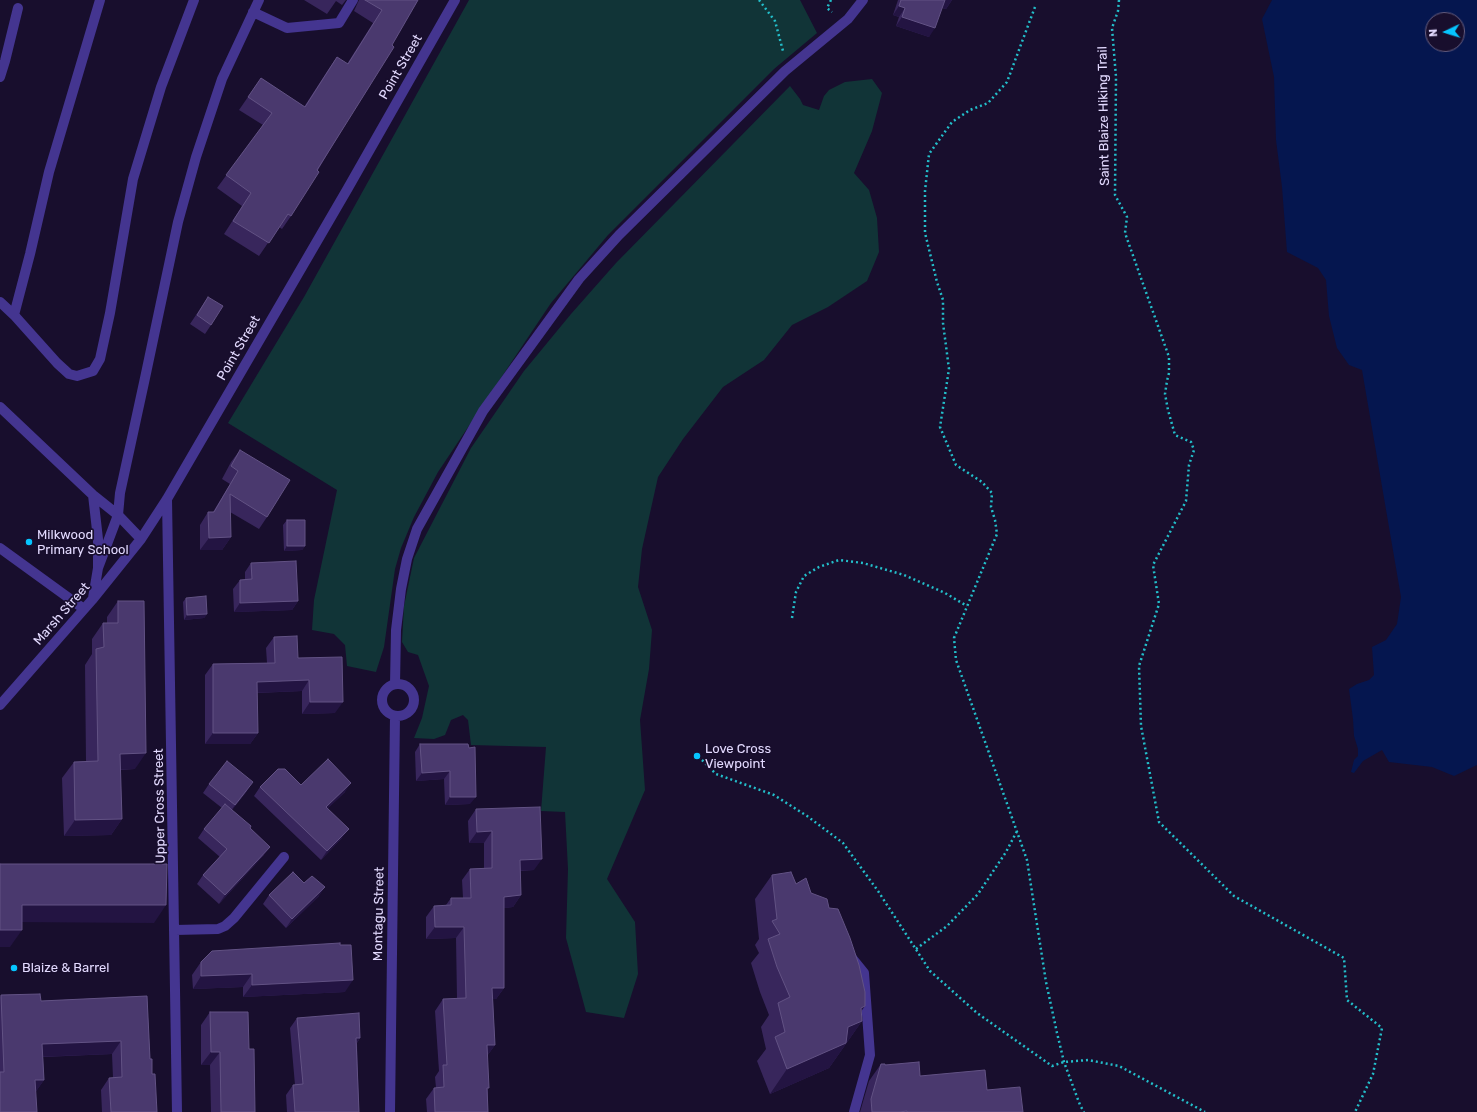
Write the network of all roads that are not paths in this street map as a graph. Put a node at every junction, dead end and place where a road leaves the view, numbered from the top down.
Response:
1 (100, 0) edge
2 (194, 0) edge
3 (259, 0) edge
4 (353, 0) edge
5 (455, 0) edge
6 (863, 0) edge
7 (18, 8) dead end
8 (254, 12) junction
9 (0, 77) edge
10 (0, 302) edge
11 (14, 315) junction
12 (0, 407) edge
13 (93, 495) junction
14 (167, 499) junction
15 (118, 515) junction
16 (141, 539) junction
17 (0, 548) edge
18 (98, 568) junction
19 (92, 600) junction
20 (84, 609) junction
21 (395, 684) junction
22 (0, 705) edge
23 (395, 716) junction
24 (284, 857) dead end
25 (175, 930) junction
26 (844, 949) edge
27 (177, 1112) edge
28 (390, 1112) edge
29 (854, 1112) edge

1 - 11 street
2 - 11 street
3 - 8 street
4 - 8 street
5 - 14 street, Point Street
6 - 21 street
7 - 9 street
8 - 15 street
10 - 11 street
12 - 13 street
13 - 15 street
13 - 18 street
14 - 16 street, Point Street
14 - 25 street, Upper Cross Street
15 - 16 street
15 - 18 street
16 - 19 street, Marsh Street
17 - 20 street
18 - 19 street
19 - 20 street, Marsh Street
20 - 22 street, Marsh Street
21 - 23 street
21 - 23 street
23 - 28 street, Montagu Street
24 - 25 street
25 - 27 street, Upper Cross Street
26 - 29 street

